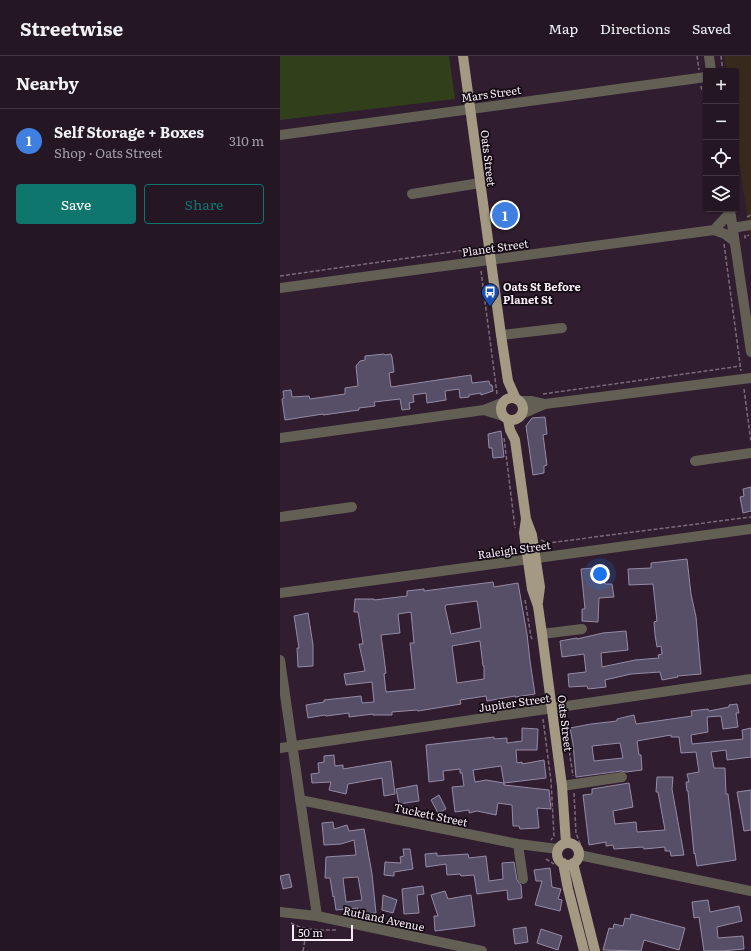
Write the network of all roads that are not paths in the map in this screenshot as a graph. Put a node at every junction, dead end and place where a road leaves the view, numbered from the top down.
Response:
1 (463, 56) edge
2 (709, 56) edge
3 (711, 68) edge
4 (703, 77) edge
5 (470, 108) junction
6 (280, 135) edge
7 (480, 183) junction
8 (412, 194) dead end
9 (730, 212) edge
10 (732, 212) edge
11 (733, 212) edge
12 (751, 225) edge
13 (738, 227) junction
14 (715, 230) junction
15 (734, 241) junction
16 (490, 260) junction
17 (740, 270) junction
18 (280, 288) edge
19 (562, 328) dead end
20 (501, 335) junction
21 (751, 352) edge
22 (747, 378) edge
23 (508, 381) junction
24 (500, 400) junction
25 (518, 400) junction
26 (545, 404) junction
27 (484, 410) junction
28 (513, 417) junction
29 (280, 438) edge
30 (751, 453) edge
31 (695, 461) dead end
32 (352, 507) dead end
33 (280, 516) edge
34 (751, 529) edge
35 (532, 559) junction
36 (280, 593) edge
37 (582, 628) dead end
38 (542, 634) junction
39 (280, 660) edge
40 (751, 679) edge
41 (552, 708) junction
42 (292, 746) junction
43 (280, 748) edge
44 (622, 777) dead end
45 (562, 786) junction
46 (300, 800) junction
47 (518, 844) junction
48 (562, 846) junction
49 (572, 860) junction
50 (523, 880) dead end
51 (751, 891) edge
52 (280, 912) edge
53 (317, 916) junction
54 (482, 951) edge
55 (584, 951) edge
56 (595, 951) edge

1 - 5 main road, Oats Street
2 - 3 street
4 - 5 street, Mars Street
5 - 6 street, Mars Street
5 - 7 main road, Oats Street
7 - 8 street
7 - 16 main road, Oats Street
9 - 14 street
10 - 15 street
11 - 13 street
12 - 13 street
13 - 17 street
14 - 15 street
14 - 16 street, Planet Street
15 - 17 street
16 - 18 street, Planet Street
16 - 20 main road, Oats Street
17 - 21 street
19 - 20 street
20 - 23 main road, Oats Street
22 - 26 street
23 - 24 main road, Oats Street
23 - 25 main road, Oats Street
24 - 25 main road
24 - 27 street
24 - 28 main road, Oats Street
25 - 26 street
25 - 28 main road, Oats Street
26 - 28 street
27 - 28 street
27 - 29 street
28 - 35 main road, Oats Street
30 - 31 street
32 - 33 street
34 - 35 street, Raleigh Street
35 - 36 street, Raleigh Street
35 - 38 main road, Oats Street
37 - 38 street
38 - 41 main road, Oats Street
39 - 42 street
40 - 41 street, Jupiter Street
41 - 42 street, Jupiter Street
41 - 45 main road, Oats Street
42 - 43 street, Jupiter Street
42 - 46 street
44 - 45 street
45 - 48 main road, Oats Street
46 - 47 street, Tuckett Street
46 - 53 street
47 - 48 street, Tuckett Street
47 - 50 street
48 - 49 main road
48 - 49 main road
49 - 51 street
49 - 55 main road
49 - 56 main road
52 - 53 street, Rutland Avenue
53 - 54 street, Rutland Avenue

